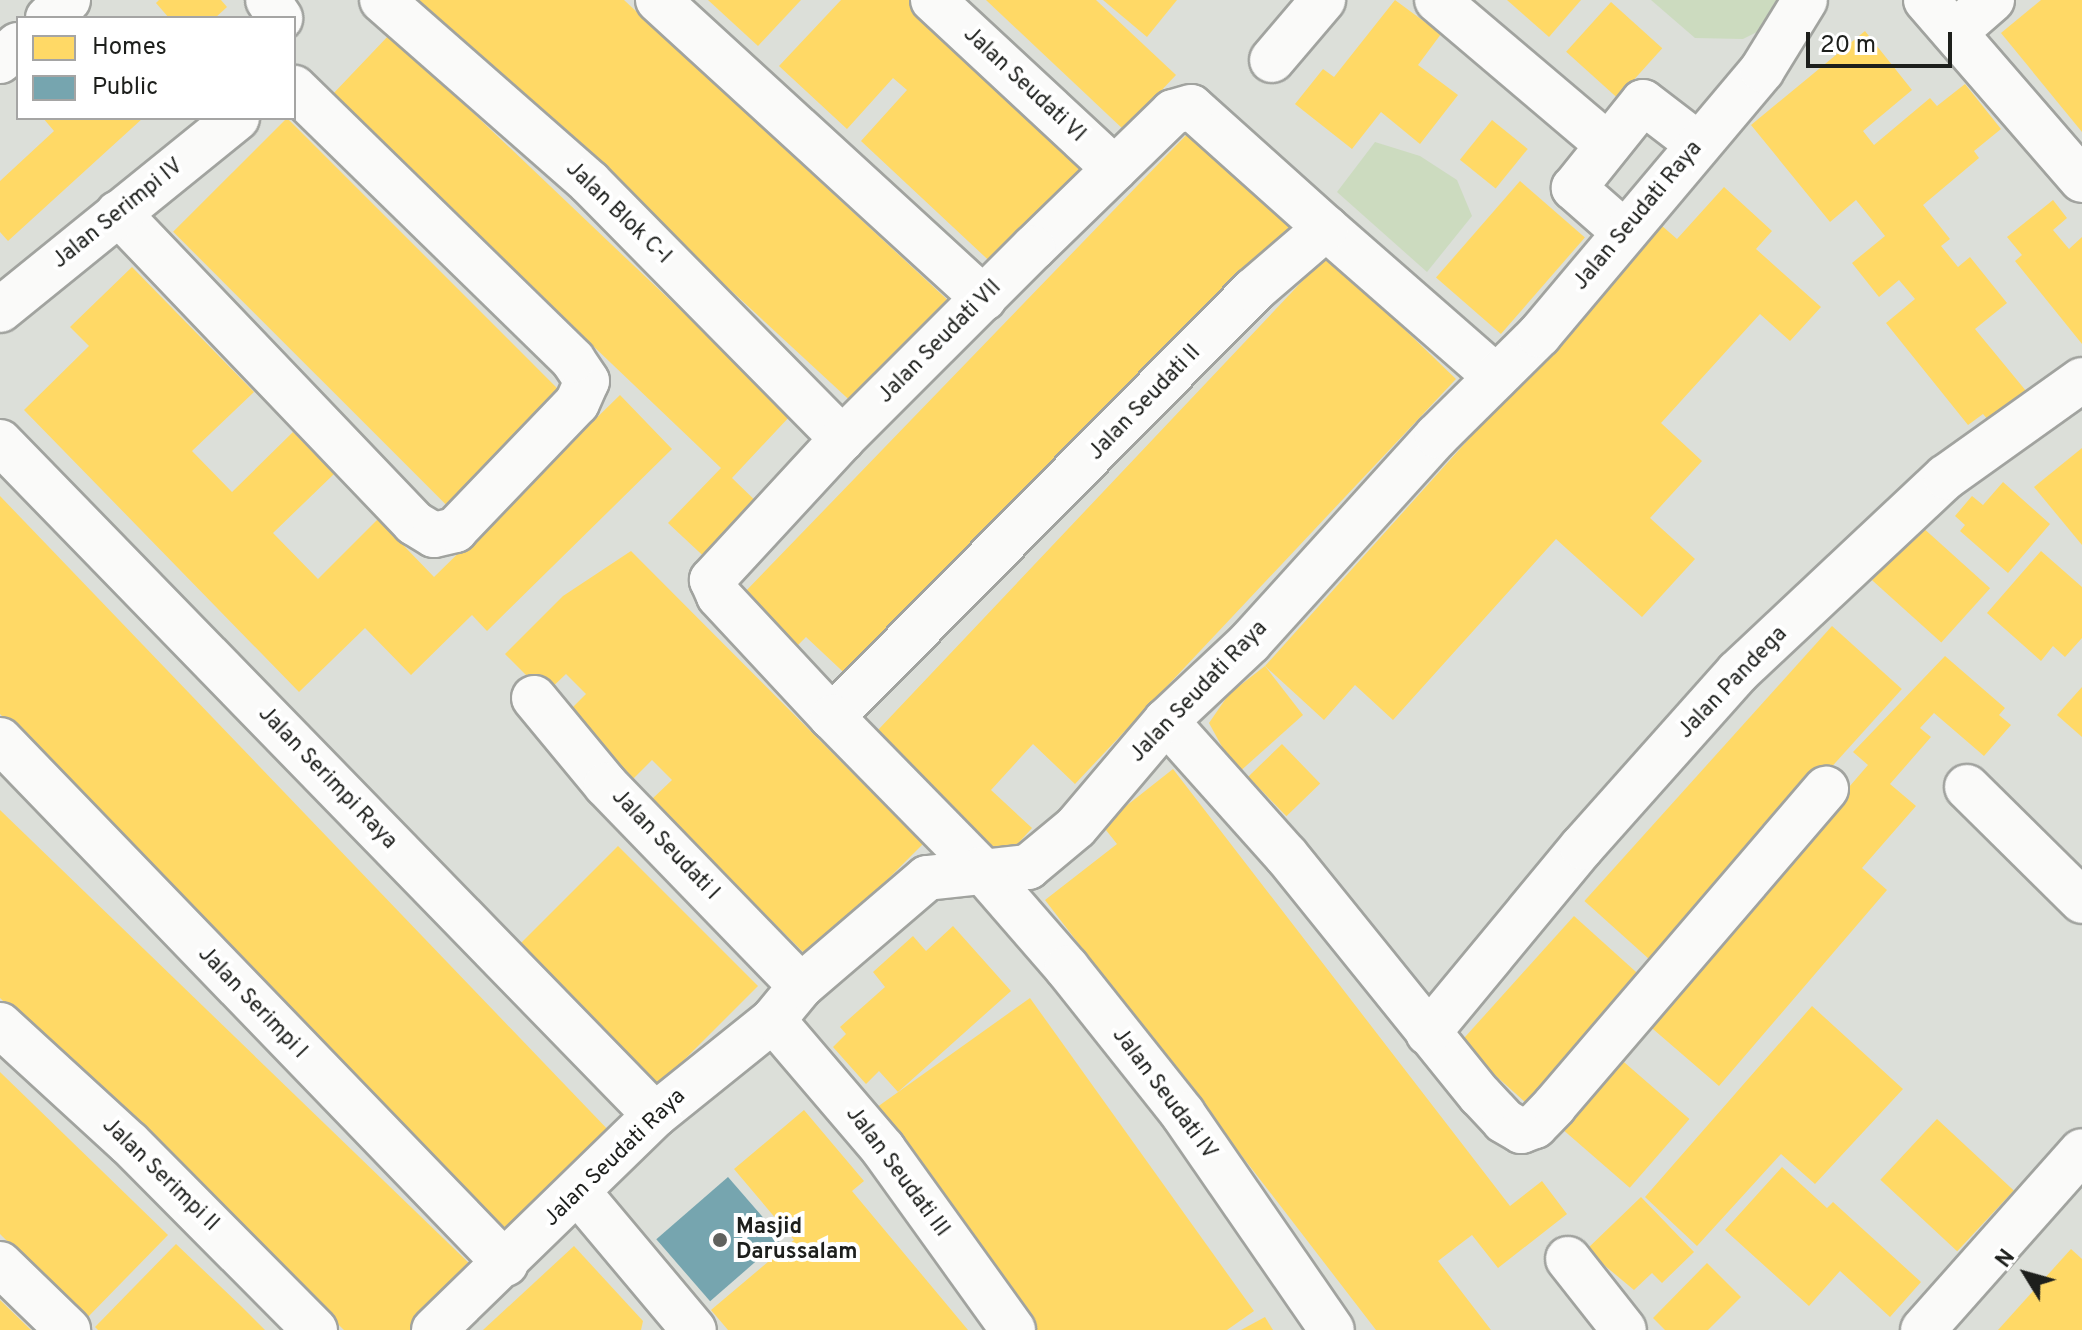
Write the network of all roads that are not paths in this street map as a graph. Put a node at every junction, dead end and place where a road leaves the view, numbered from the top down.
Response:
1 (68, 0) edge
2 (382, 0) edge
3 (658, 0) edge
4 (933, 0) edge
5 (1323, 0) edge
6 (1437, 0) edge
7 (1805, 0) edge
8 (1926, 0) edge
9 (1992, 0) edge
10 (50, 16) edge
11 (1955, 32) junction
12 (16, 47) edge
13 (1272, 60) dead end
14 (0, 61) edge
15 (296, 90) edge
16 (187, 120) edge
17 (234, 120) edge
18 (1698, 144) junction
19 (1608, 145) junction
20 (1115, 169) junction
21 (2082, 180) edge
22 (118, 213) junction
23 (1326, 228) junction
24 (1624, 232) junction
25 (0, 276) edge
26 (984, 299) junction
27 (0, 310) edge
28 (1496, 377) junction
29 (2082, 380) edge
30 (842, 439) junction
31 (0, 442) edge
32 (534, 698) dead end
33 (832, 717) junction
34 (1166, 721) junction
35 (0, 740) edge
36 (1967, 787) dead end
37 (1826, 789) dead end
38 (981, 869) junction
39 (2082, 901) edge
40 (801, 986) junction
41 (773, 1020) junction
42 (0, 1025) edge
43 (1428, 1033) junction
44 (655, 1115) junction
45 (2082, 1151) edge
46 (578, 1192) junction
47 (1568, 1259) dead end
48 (0, 1264) edge
49 (506, 1264) junction
50 (68, 1330) edge
51 (315, 1330) edge
52 (434, 1330) edge
53 (694, 1330) edge
54 (1013, 1330) edge
55 (1332, 1330) edge
56 (1624, 1330) edge
57 (1923, 1330) edge

1 - 10 street
2 - 30 street, Jalan Blok C-I
3 - 26 street
4 - 20 street, Jalan Seudati VI
5 - 13 street
6 - 19 street
7 - 18 street, Jalan Seudati Raya
8 - 11 street
9 - 11 street
11 - 21 street
12 - 14 street
15 - 22 street
16 - 25 street, Jalan Serimpi IV
17 - 22 street, Jalan Serimpi IV
18 - 19 street
18 - 24 street, Jalan Seudati Raya
19 - 24 street
20 - 23 street, Jalan Seudati VII
20 - 26 street, Jalan Seudati VII
22 - 27 street, Jalan Serimpi IV
23 - 28 street
23 - 33 street, Jalan Seudati II
24 - 28 street, Jalan Seudati Raya
26 - 30 street, Jalan Seudati VII
28 - 34 street, Jalan Seudati Raya
29 - 43 street, Jalan Pandega
30 - 33 street, Jalan Seudati VII
31 - 44 street, Jalan Serimpi Raya
32 - 40 street, Jalan Seudati I
33 - 38 street
34 - 38 street, Jalan Seudati Raya
34 - 43 street
35 - 49 street, Jalan Serimpi I
36 - 39 street
37 - 43 street
38 - 40 street, Jalan Seudati Raya
38 - 55 street, Jalan Seudati IV
40 - 41 street, Jalan Seudati Raya
41 - 44 street, Jalan Seudati Raya
41 - 54 street, Jalan Seudati III
42 - 51 street, Jalan Serimpi II
44 - 46 street, Jalan Seudati Raya
45 - 57 street
46 - 49 street, Jalan Seudati Raya
46 - 53 street
47 - 56 street
48 - 50 street
49 - 52 street, Jalan Seudati Raya

